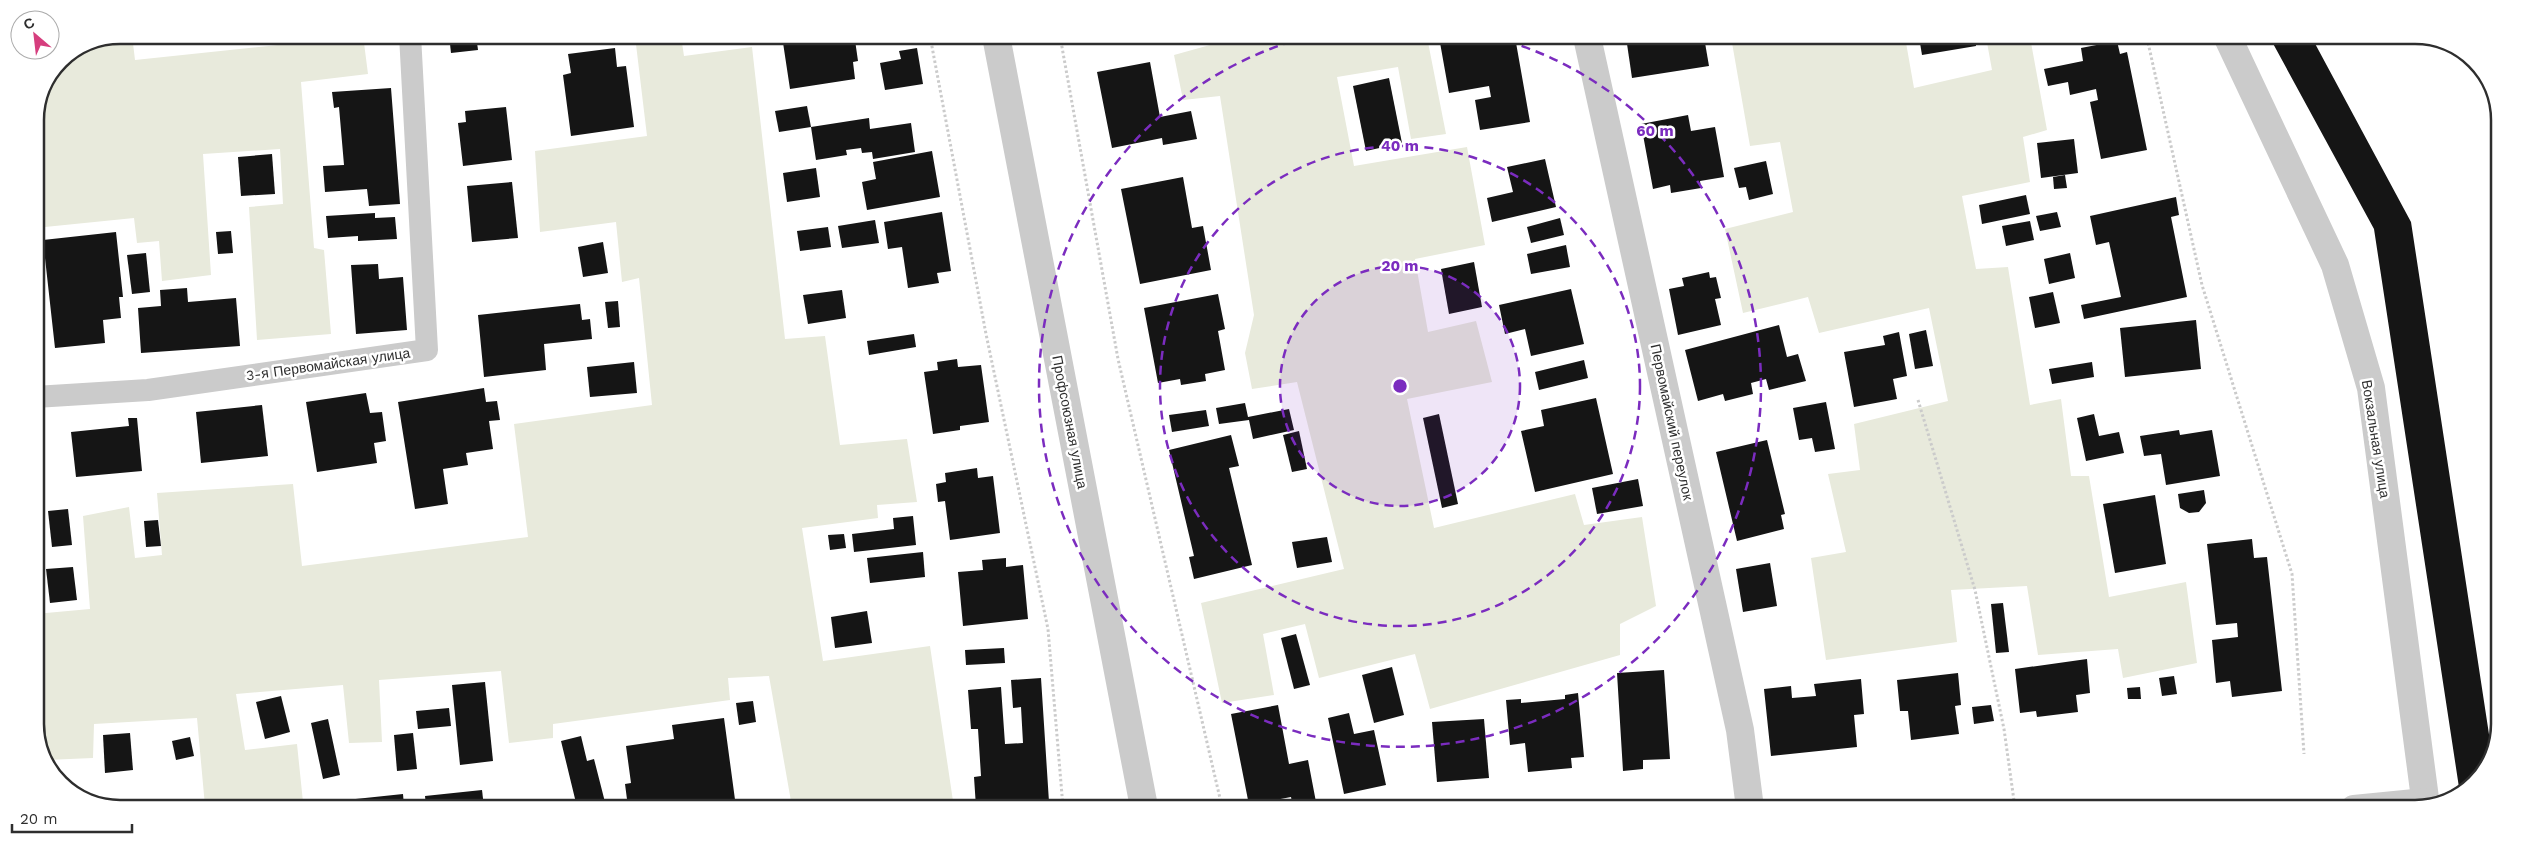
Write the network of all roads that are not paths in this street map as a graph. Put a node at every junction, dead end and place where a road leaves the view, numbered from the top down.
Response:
1 (410, 44) edge
2 (998, 44) edge
3 (1589, 44) edge
4 (2231, 44) edge
5 (44, 396) edge
6 (2425, 799) edge
7 (1143, 800) edge
8 (1749, 800) edge

1 - 5 lane, 3-я Первомайская улица
2 - 7 street, Профсоюзная улица
3 - 8 street, Первомайский переулок
4 - 6 street, Вокзальная улица

